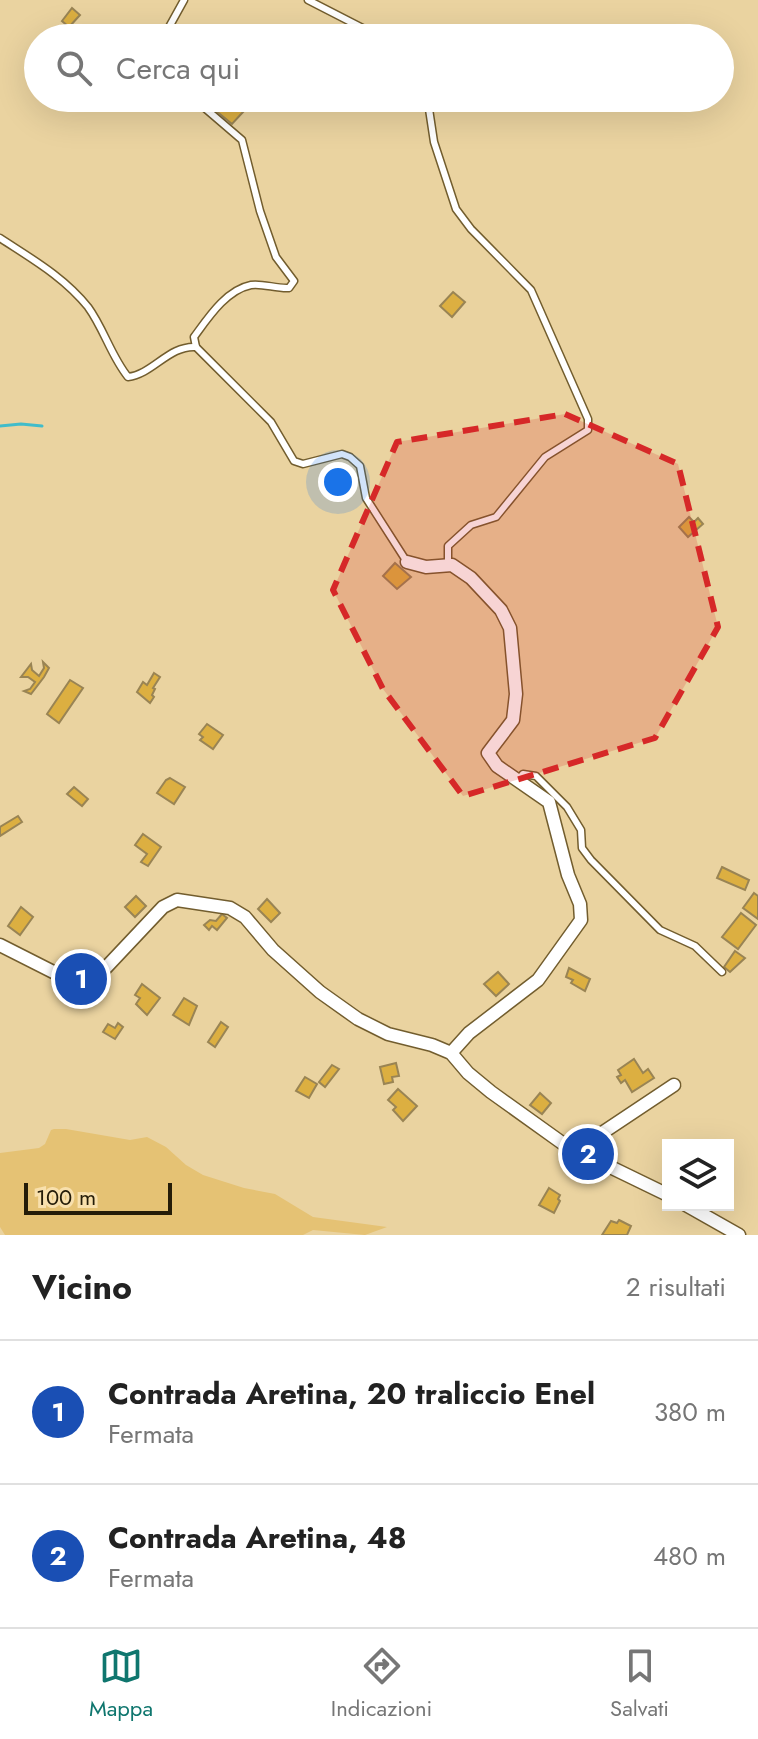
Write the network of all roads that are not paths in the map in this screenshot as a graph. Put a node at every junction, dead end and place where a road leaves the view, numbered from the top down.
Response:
1 (184, 0) edge
2 (308, 0) edge
3 (171, 24) edge
4 (355, 24) edge
5 (209, 112) edge
6 (429, 112) edge
7 (0, 238) edge
8 (196, 347) junction
9 (407, 562) joint
10 (448, 565) junction
11 (518, 780) junction
12 (0, 945) edge
13 (722, 972) dead end
14 (451, 1053) junction
15 (674, 1085) dead end
16 (575, 1151) junction
17 (662, 1192) edge
18 (697, 1211) edge
19 (739, 1235) edge

1 - 3 lane
2 - 4 lane
5 - 8 lane
6 - 10 lane
7 - 8 lane
8 - 9 lane
9 - 10 street
10 - 11 street
11 - 13 lane
11 - 14 street
12 - 14 street
14 - 16 street
15 - 16 street
16 - 17 street
18 - 19 street

